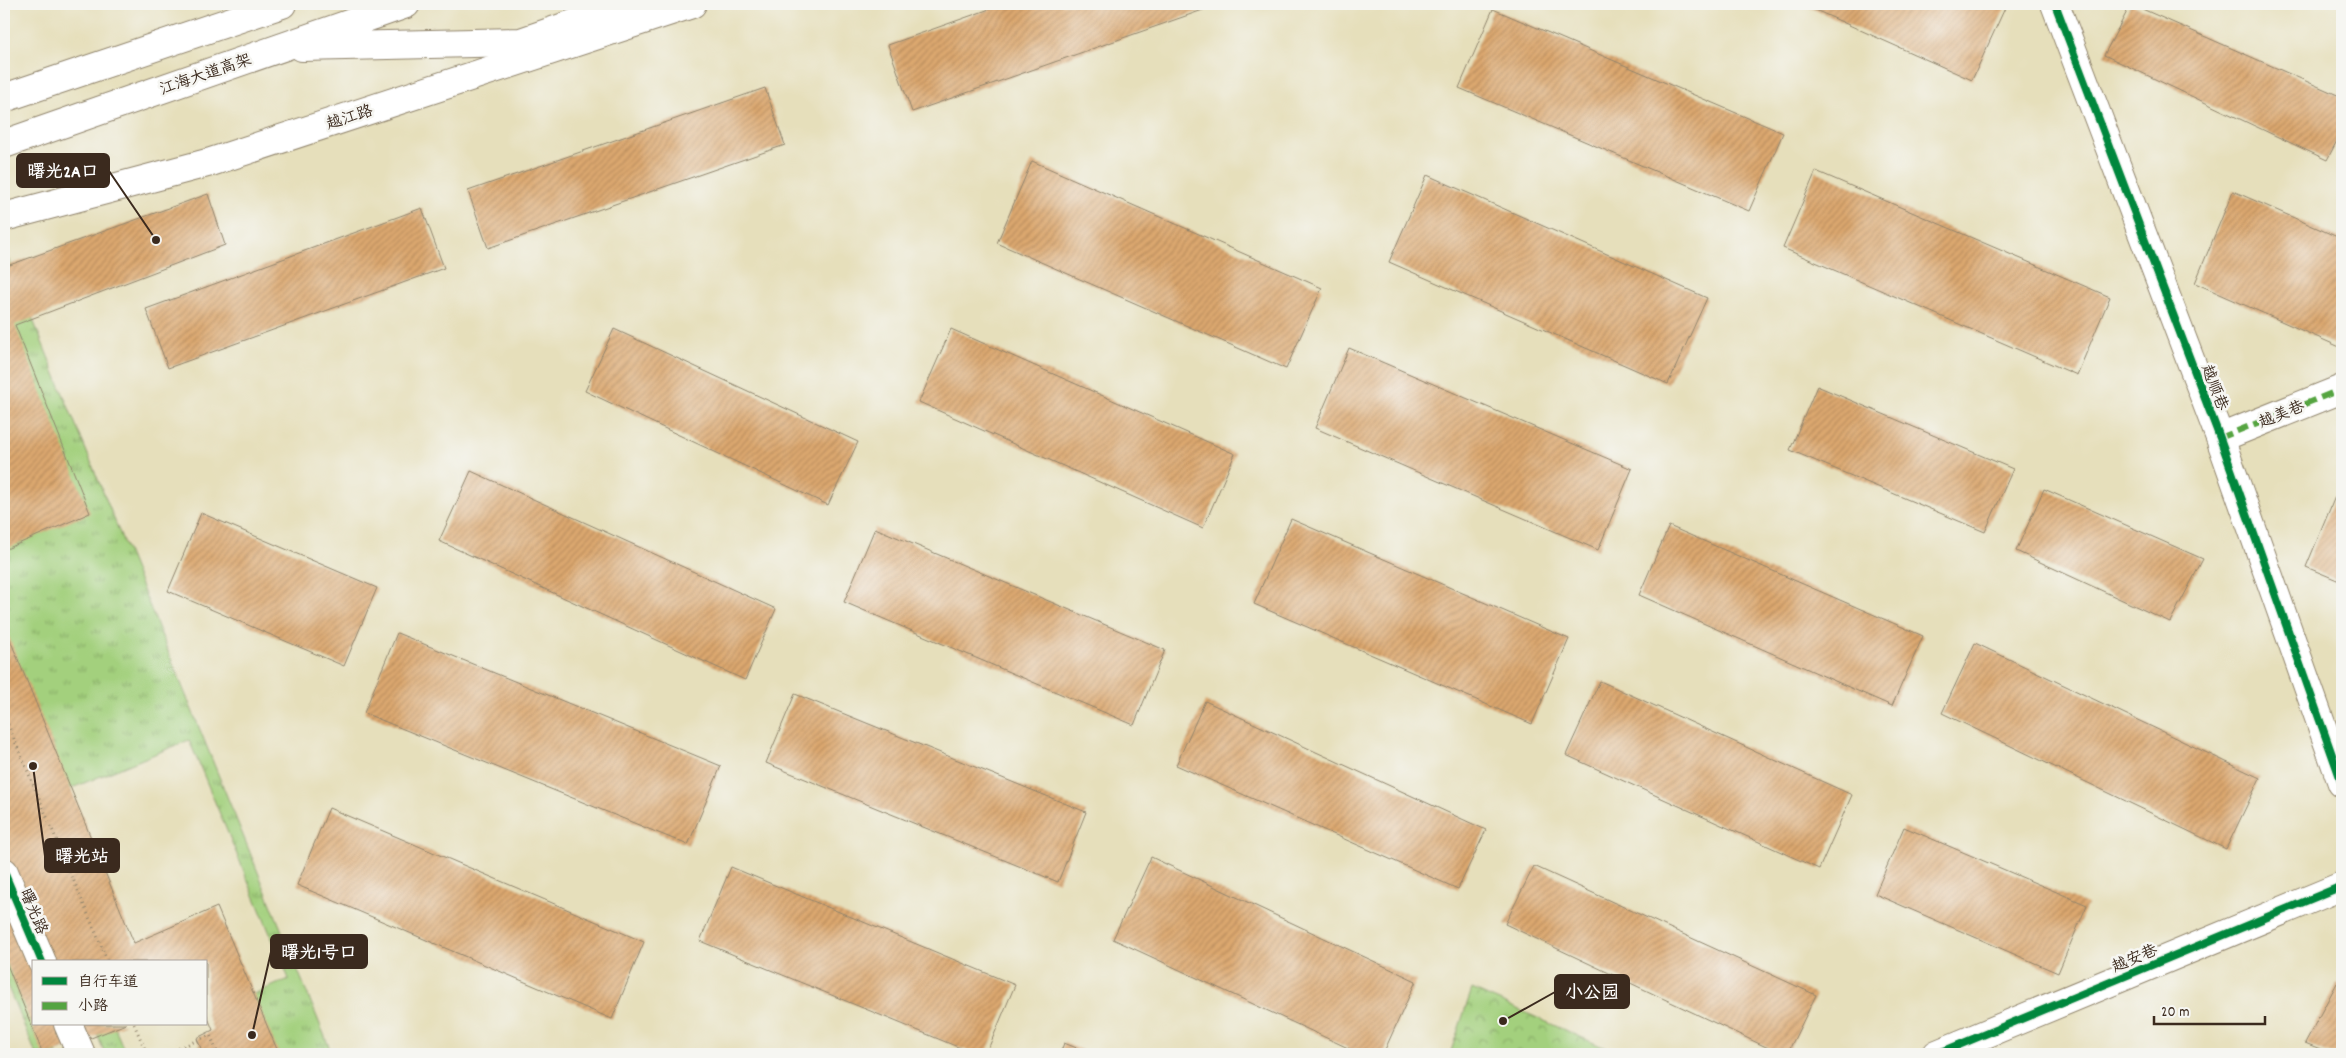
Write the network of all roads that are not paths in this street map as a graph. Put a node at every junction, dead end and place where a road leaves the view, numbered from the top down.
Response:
1 (406, 4) edge
2 (631, 4) edge
3 (692, 4) edge
4 (2055, 4) edge
5 (271, 7) edge
6 (276, 48) junction
7 (4, 98) edge
8 (4, 144) edge
9 (4, 217) edge
10 (2342, 389) edge
11 (2220, 438) junction
12 (2342, 783) edge
13 (4, 872) edge
14 (2342, 886) edge
15 (41, 960) edge
16 (69, 1026) edge
17 (81, 1054) edge
18 (1937, 1054) edge

1 - 6 main road, 江海大道高架
2 - 6 main road
3 - 9 main road, 越江路
4 - 11 main road, 越顺巷
5 - 7 main road
6 - 8 main road, 江海大道高架
10 - 11 main road, 越美巷
11 - 12 main road, 越顺巷
13 - 15 main road, 曙光路
14 - 18 main road, 越安巷
16 - 17 main road

